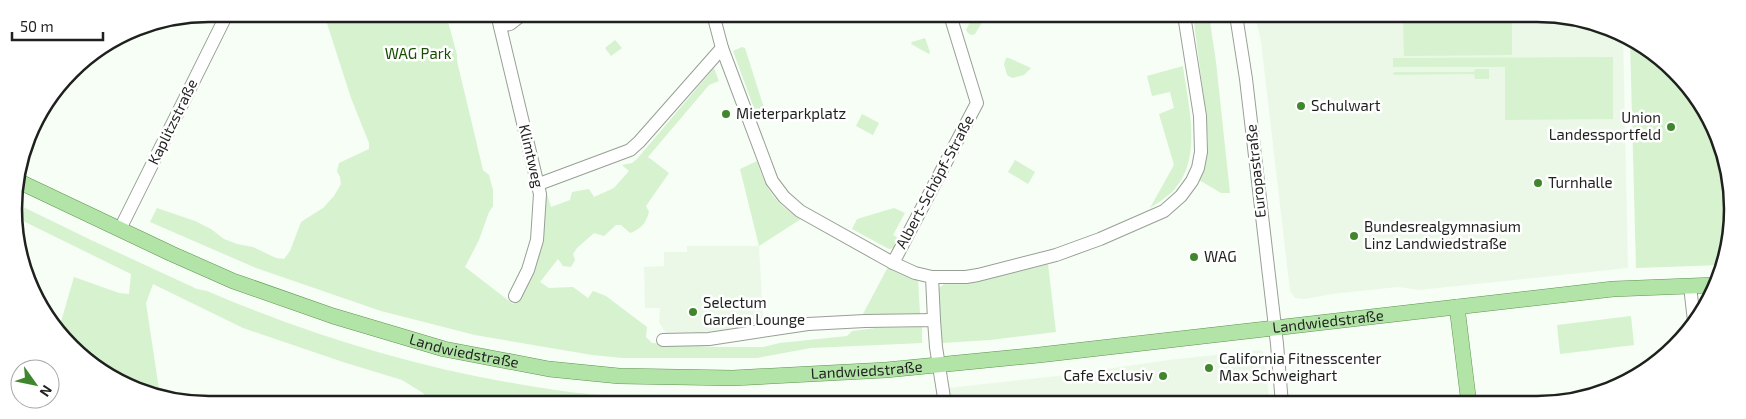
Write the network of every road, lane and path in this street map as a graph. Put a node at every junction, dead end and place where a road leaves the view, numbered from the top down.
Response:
1 (223, 22) edge
2 (498, 22) edge
3 (716, 22) edge
4 (952, 22) edge
5 (1185, 22) edge
6 (1237, 22) edge
7 (722, 48) junction
8 (24, 184) edge
9 (539, 184) junction
10 (120, 229) junction
11 (893, 263) junction
12 (932, 277) junction
13 (1707, 285) edge
14 (1690, 286) junction
15 (515, 296) dead end
16 (1457, 308) junction
17 (1693, 311) edge
18 (934, 320) junction
19 (1274, 328) junction
20 (663, 340) dead end
21 (939, 365) junction
22 (944, 396) edge
23 (1281, 396) edge
24 (1468, 396) edge

1 - 10 street, Kaplitzstraße
2 - 9 street, Klimtweg
3 - 7 street, Albert-Schöpf-Straße
4 - 11 street, Albert-Schöpf-Straße
5 - 12 street, Albert-Schöpf-Straße
6 - 19 street, Europastraße
7 - 9 street
7 - 11 street, Albert-Schöpf-Straße
8 - 10 main road, Landwiedstraße
9 - 15 street, Klimtweg
10 - 21 main road, Landwiedstraße
11 - 12 street, Albert-Schöpf-Straße
12 - 18 street
13 - 14 main road, Landwiedstraße
14 - 16 main road, Landwiedstraße
14 - 17 street
16 - 19 main road, Landwiedstraße
16 - 24 main road
18 - 20 street
18 - 21 street, Landwiedstraße
19 - 21 main road, Landwiedstraße
19 - 23 street, Europastraße
21 - 22 street

